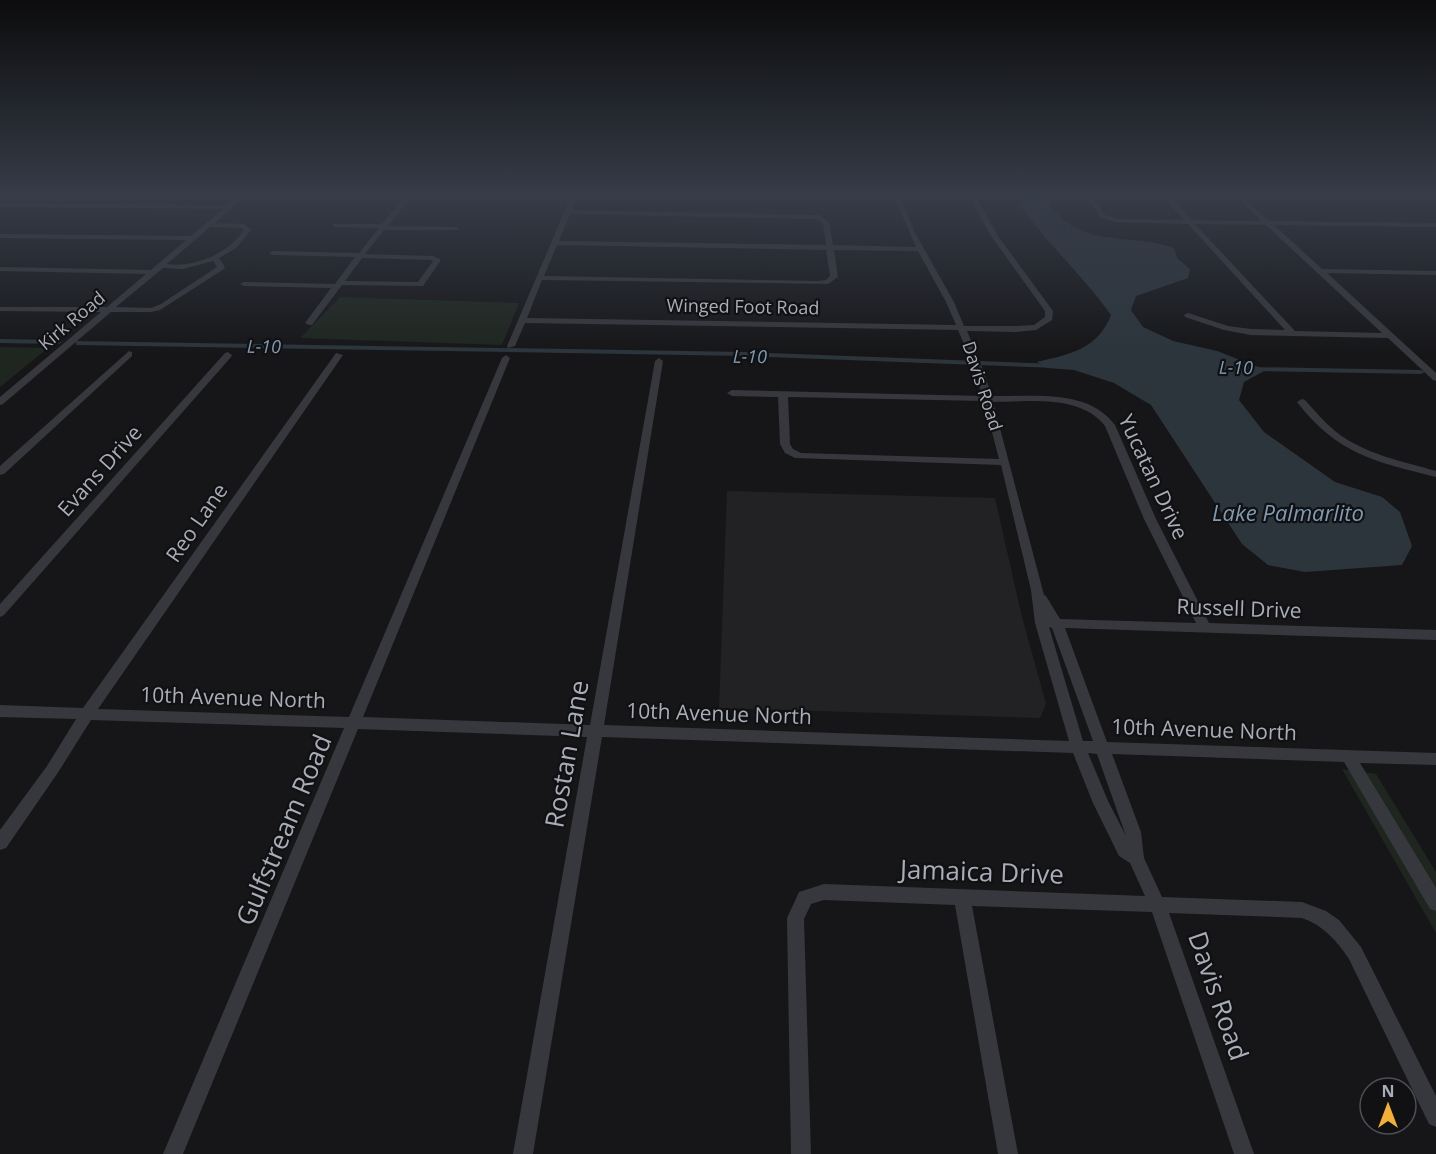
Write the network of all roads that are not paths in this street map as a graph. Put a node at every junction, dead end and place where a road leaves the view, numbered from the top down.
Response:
1 (181, 248) edge
2 (232, 248) edge
3 (367, 248) edge
4 (553, 248) edge
5 (822, 248) edge
6 (830, 248) junction
7 (1003, 248) edge
8 (1214, 248) edge
9 (1295, 248) edge
10 (920, 249) joint
11 (273, 253) dead end
12 (361, 255) junction
13 (215, 258) junction
14 (161, 265) junction
15 (0, 269) edge
16 (1320, 271) junction
17 (153, 272) junction
18 (1436, 273) edge
19 (540, 279) junction
20 (244, 284) dead end
21 (340, 285) junction
22 (0, 309) edge
23 (107, 311) junction
24 (1188, 315) dead end
25 (522, 320) junction
26 (309, 323) dead end
27 (963, 328) junction
28 (1293, 334) junction
29 (1391, 336) junction
30 (129, 354) dead end
31 (228, 355) dead end
32 (339, 356) dead end
33 (658, 361) dead end
34 (1436, 378) edge
35 (732, 393) dead end
36 (783, 394) junction
37 (988, 398) junction
38 (0, 402) edge
39 (1302, 402) dead end
40 (1005, 462) junction
41 (0, 472) edge
42 (1436, 474) edge
43 (1037, 590) junction
44 (0, 612) edge
45 (1041, 623) junction
46 (1057, 624) junction
47 (1205, 628) junction
48 (1436, 635) edge
49 (0, 711) edge
50 (87, 714) junction
51 (355, 723) junction
52 (596, 731) junction
53 (1078, 747) junction
54 (1101, 748) junction
55 (1348, 756) junction
56 (1436, 759) edge
57 (0, 843) edge
58 (1136, 858) junction
59 (962, 897) junction
60 (1436, 903) edge
61 (1157, 904) junction
62 (1436, 1117) edge
63 (173, 1154) edge
64 (523, 1154) edge
65 (801, 1154) edge
66 (1008, 1154) edge
67 (1244, 1154) edge

1 - 14 street, Kirk Road
2 - 13 street
3 - 12 street
4 - 19 street, Gulfstream Road
5 - 6 street
6 - 10 street
6 - 19 street
7 - 27 street, Winged Foot Road
8 - 28 street
9 - 16 street
10 - 27 street, Davis Road
11 - 12 street
12 - 21 street
12 - 21 street
13 - 14 street
13 - 23 street
14 - 17 street, Kirk Road
15 - 17 street
16 - 18 street
16 - 29 street
17 - 23 street, Kirk Road
19 - 25 street, Gulfstream Road
20 - 21 street
21 - 26 street
22 - 23 street
23 - 38 street, Kirk Road
24 - 28 street
25 - 27 street, Winged Foot Road
25 - 51 street, Gulfstream Road
27 - 37 street, Davis Road
28 - 29 street
29 - 34 street
30 - 41 street
31 - 44 street, Evans Drive
32 - 50 street, Reo Lane
33 - 52 street, Rostan Lane
35 - 36 street, Yucatan Drive
36 - 37 street, Yucatan Drive
36 - 40 street
37 - 40 street, Davis Road
37 - 47 street, Yucatan Drive
39 - 42 street
40 - 43 street, Davis Road
43 - 45 street, Davis Road
43 - 46 street, Davis Road
45 - 46 street, Russell Drive
45 - 53 street, Davis Road
46 - 47 street, Russell Drive
46 - 54 street, Davis Road
47 - 48 street, Russell Drive
49 - 50 street, 10th Avenue North
50 - 51 street, 10th Avenue North
50 - 57 street, Reo Lane
51 - 52 street, 10th Avenue North
51 - 63 street, Gulfstream Road
52 - 53 street, 10th Avenue North
52 - 64 street, Rostan Lane
53 - 54 street, 10th Avenue North
53 - 58 street, Davis Road
54 - 55 street, 10th Avenue North
54 - 58 street, Davis Road
55 - 56 street, 10th Avenue North
55 - 60 street
58 - 61 street, Davis Road
59 - 61 street, Jamaica Drive
59 - 65 street, Jamaica Drive
59 - 66 street
61 - 62 street, Jamaica Drive
61 - 67 street, Davis Road

